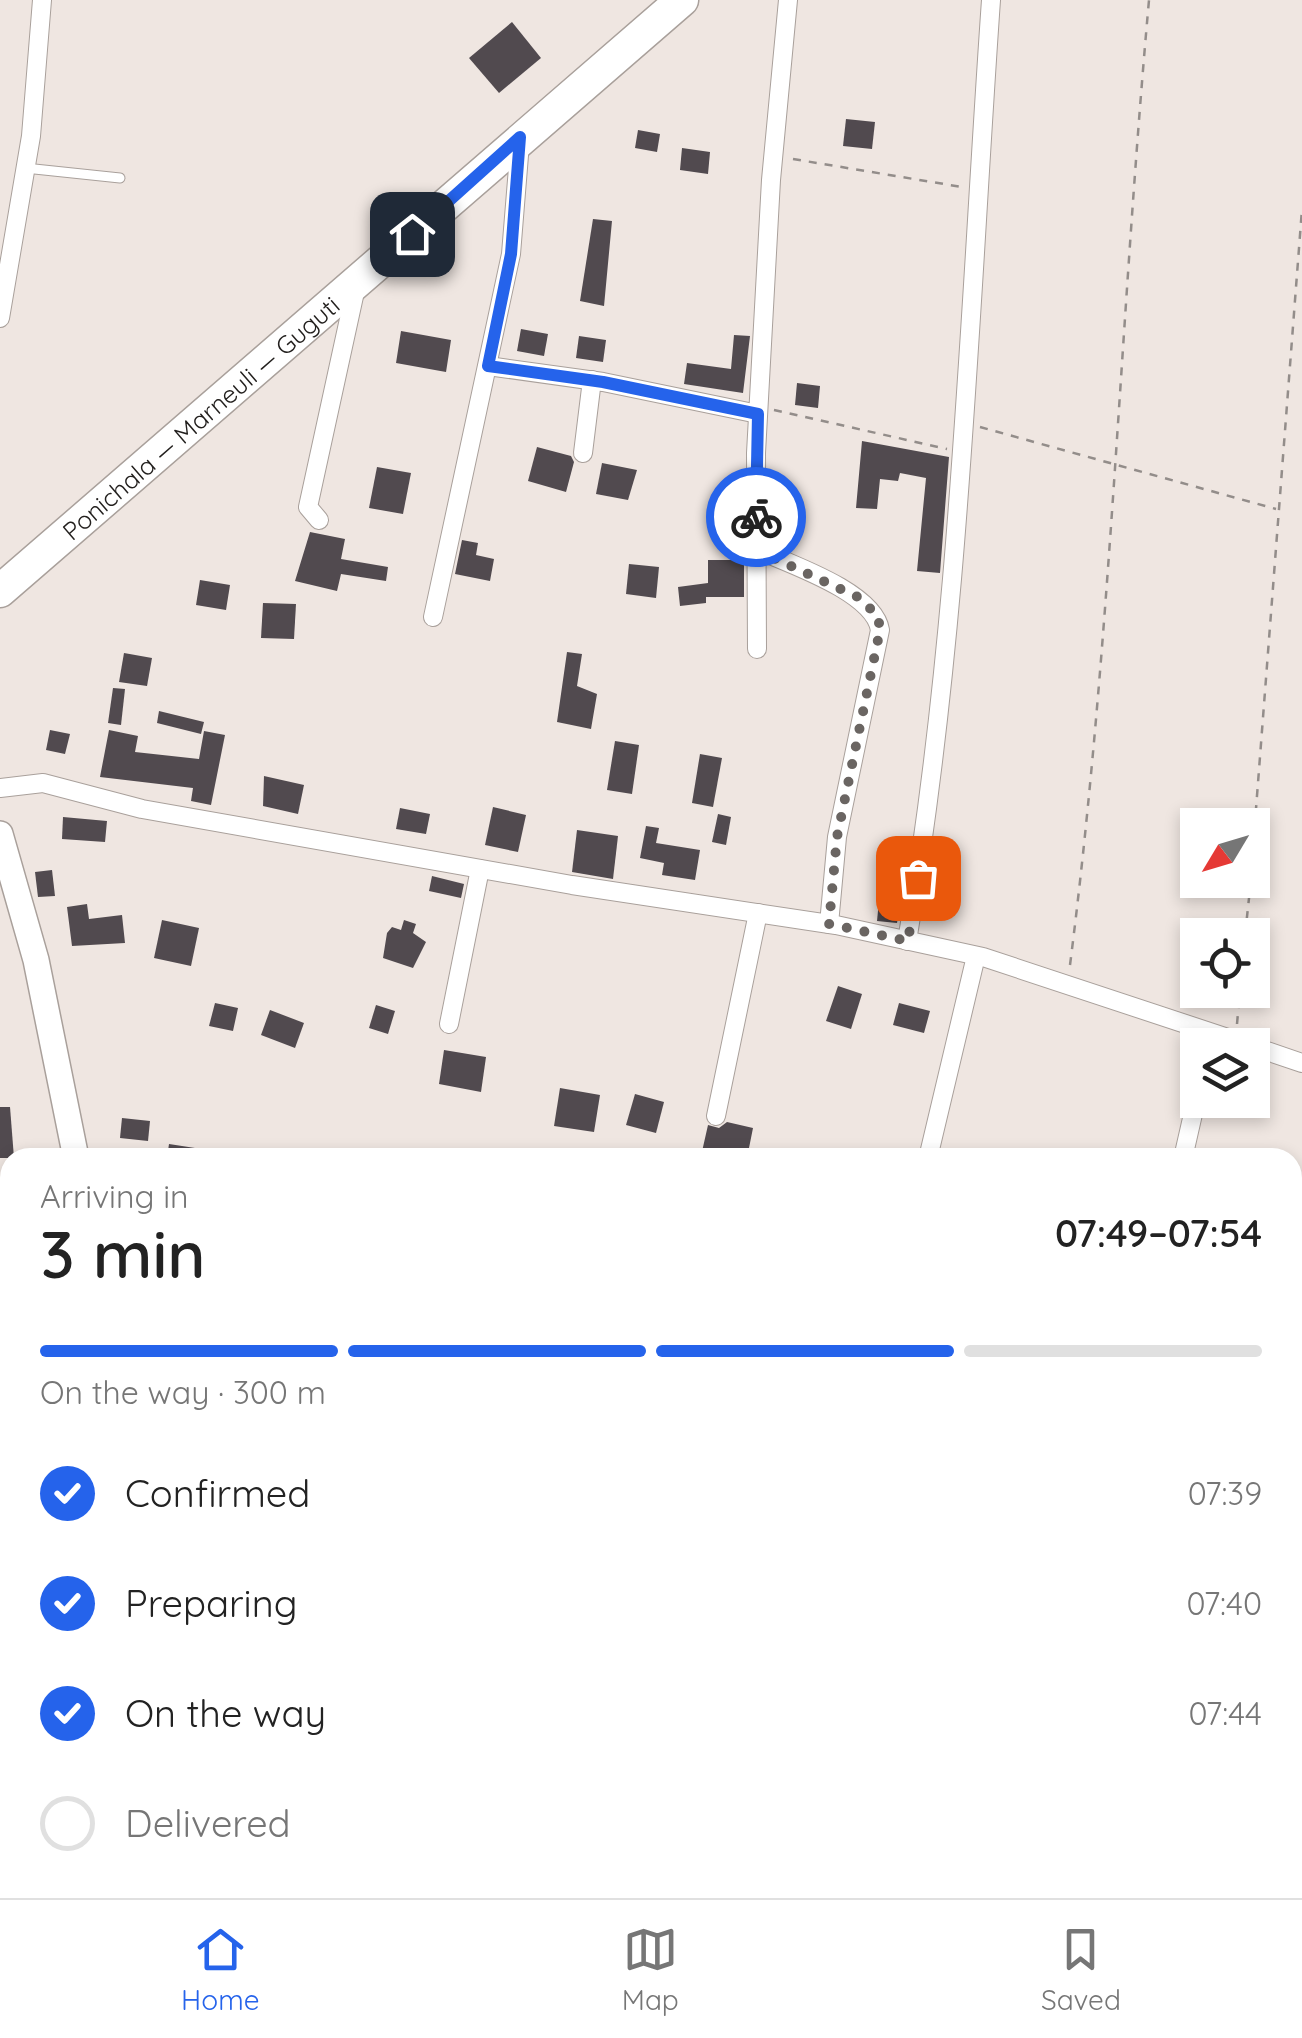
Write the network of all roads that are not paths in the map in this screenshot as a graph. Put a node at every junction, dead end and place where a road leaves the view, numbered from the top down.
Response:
1 (42, 0) edge
2 (682, 0) edge
3 (788, 0) edge
4 (991, 0) edge
5 (520, 137) junction
6 (26, 168) junction
7 (120, 178) dead end
8 (358, 282) junction
9 (0, 318) edge
10 (488, 366) junction
11 (592, 380) junction
12 (758, 410) junction
13 (583, 453) dead end
14 (319, 520) dead end
15 (756, 550) junction
16 (35, 562) junction
17 (0, 591) edge
18 (0, 603) edge
19 (434, 617) dead end
20 (757, 649) dead end
21 (0, 788) edge
22 (0, 834) edge
23 (480, 869) junction
24 (758, 913) junction
25 (829, 924) junction
26 (908, 941) junction
27 (976, 956) junction
28 (449, 1024) dead end
29 (1180, 1028) edge
30 (1270, 1052) edge
31 (1302, 1063) edge
32 (716, 1116) dead end
33 (1192, 1118) edge
34 (74, 1148) edge
35 (930, 1148) edge
36 (1185, 1148) edge

1 - 6 street
2 - 5 highway, Ponichala — Marneuli — Guguti
3 - 12 street
4 - 26 street
5 - 8 highway, Ponichala — Marneuli — Guguti
5 - 10 street
6 - 7 lane
6 - 9 street
8 - 14 street
8 - 16 highway, Ponichala — Marneuli — Guguti
10 - 11 street
10 - 19 street
11 - 12 street
11 - 13 street
12 - 15 street
15 - 20 street
15 - 25 street
16 - 17 highway, Ponichala — Marneuli — Guguti
16 - 18 highway, Ponichala — Marneuli — Guguti
21 - 23 street
22 - 34 street
23 - 24 street
23 - 28 street
24 - 25 street
24 - 32 street
25 - 26 street
26 - 27 street
27 - 29 street
27 - 35 street
30 - 31 street
33 - 36 street

